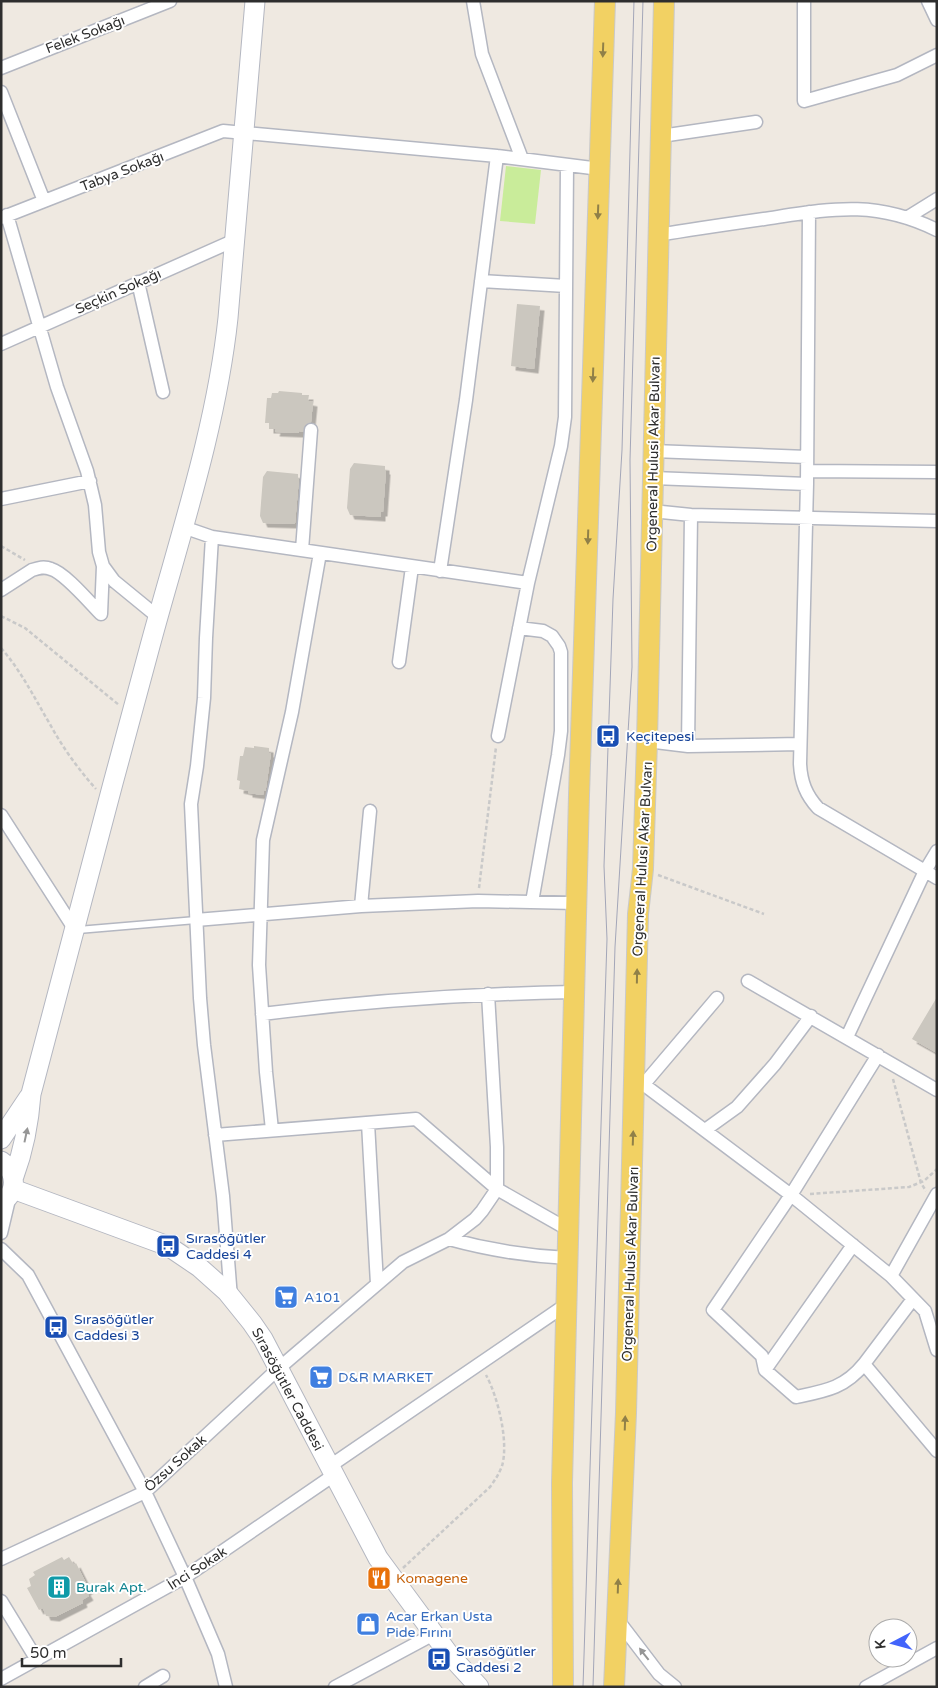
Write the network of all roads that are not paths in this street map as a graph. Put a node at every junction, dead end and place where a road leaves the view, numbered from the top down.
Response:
1 (170, 1) edge
2 (255, 1) edge
3 (473, 1) edge
4 (605, 1) edge
5 (664, 1) edge
6 (804, 1) edge
7 (928, 1) edge
8 (937, 20) edge
9 (937, 55) edge
10 (1, 68) edge
11 (1, 92) edge
12 (756, 122) dead end
13 (244, 134) junction
14 (661, 136) junction
15 (497, 156) junction
16 (522, 159) junction
17 (567, 165) junction
18 (600, 169) junction
19 (937, 199) edge
20 (44, 201) junction
21 (809, 212) junction
22 (4, 216) edge
23 (908, 217) junction
24 (937, 230) edge
25 (658, 235) junction
26 (235, 240) junction
27 (481, 281) junction
28 (138, 282) junction
29 (566, 286) junction
30 (39, 326) junction
31 (1, 344) edge
32 (163, 392) dead end
33 (311, 430) dead end
34 (653, 451) junction
35 (807, 457) junction
36 (937, 472) edge
37 (652, 478) junction
38 (807, 478) junction
39 (90, 481) junction
40 (1, 498) edge
41 (652, 512) junction
42 (691, 515) junction
43 (806, 518) junction
44 (937, 521) edge
45 (183, 527) junction
46 (212, 537) junction
47 (302, 550) junction
48 (320, 553) junction
49 (103, 566) junction
50 (412, 567) junction
51 (440, 571) junction
52 (528, 583) junction
53 (1, 590) edge
54 (158, 617) junction
55 (519, 628) junction
56 (398, 662) dead end
57 (498, 736) road end
58 (647, 741) junction
59 (800, 744) junction
60 (688, 746) junction
61 (370, 811) dead end
62 (1, 815) edge
63 (937, 851) edge
64 (925, 871) junction
65 (937, 878) edge
66 (532, 902) junction
67 (576, 903) junction
68 (361, 906) junction
69 (260, 916) junction
70 (196, 920) junction
71 (75, 930) junction
72 (748, 981) dead end
73 (574, 992) junction
74 (488, 994) junction
75 (717, 998) dead end
76 (262, 1014) junction
77 (811, 1016) junction
78 (847, 1037) junction
79 (883, 1058) junction
80 (640, 1081) junction
81 (937, 1090) edge
82 (31, 1094) junction
83 (368, 1123) junction
84 (272, 1130) junction
85 (706, 1130) junction
86 (215, 1135) junction
87 (1, 1139) edge
88 (1, 1161) edge
89 (497, 1189) junction
90 (10, 1191) edge
91 (792, 1195) junction
92 (935, 1198) edge
93 (569, 1230) junction
94 (1, 1233) edge
95 (450, 1239) junction
96 (853, 1245) junction
97 (1, 1249) edge
98 (568, 1258) junction
99 (891, 1276) junction
100 (377, 1284) junction
101 (231, 1298) junction
102 (912, 1299) junction
103 (567, 1304) junction
104 (937, 1313) edge
105 (929, 1325) junction
106 (937, 1350) edge
107 (864, 1364) junction
108 (278, 1369) junction
109 (765, 1370) junction
110 (937, 1451) edge
111 (332, 1471) junction
112 (145, 1492) junction
113 (1, 1559) edge
114 (185, 1577) junction
115 (1, 1601) edge
116 (617, 1619) junction
117 (434, 1634) junction
118 (937, 1648) edge
119 (37, 1660) junction
120 (163, 1676) dead end
121 (1, 1679) edge
122 (341, 1685) edge
123 (145, 1687) edge
124 (226, 1687) edge
125 (479, 1687) edge
126 (563, 1687) edge
127 (614, 1687) edge
128 (675, 1687) edge
129 (866, 1687) edge

1 - 10 street, Felek Sokağı
2 - 13 street
3 - 16 street
4 -> 18 main road
5 - 14 main road, Orgeneral Hulusi Akar Bulvarı
6 - 9 street
7 - 8 street
11 - 20 street
12 - 14 street
13 - 15 street, Tabya Sokağı
13 - 20 street, Tabya Sokağı
13 - 26 street
14 - 25 main road, Orgeneral Hulusi Akar Bulvarı
15 - 16 street, Tabya Sokağı
15 - 27 street
16 - 17 street, Tabya Sokağı
17 - 18 street, Tabya Sokağı
17 - 29 street
18 -> 67 main road
19 - 23 street
20 - 22 street, Tabya Sokağı
21 - 23 street
21 - 25 street
21 - 35 street
22 - 30 street
23 - 24 street
25 - 34 main road, Orgeneral Hulusi Akar Bulvarı
26 - 28 street, Seçkin Sokağı
26 - 45 street
27 - 29 street
27 - 51 street
28 - 30 street, Seçkin Sokağı
28 - 32 street
29 - 52 street
30 - 31 street, Seçkin Sokağı
30 - 39 street
33 - 47 street
34 - 35 street
34 - 37 main road, Orgeneral Hulusi Akar Bulvarı
35 - 38 street
36 - 38 street
37 - 38 street
37 - 41 main road, Orgeneral Hulusi Akar Bulvarı
38 - 43 street
39 - 40 street
39 - 49 street
41 - 42 street
41 - 58 main road, Orgeneral Hulusi Akar Bulvarı
42 - 43 street
42 - 60 street
43 - 44 street
43 - 59 street
45 - 46 street
45 - 54 street
46 - 47 street
46 - 70 street
47 - 48 street
48 - 50 street
48 - 69 street
49 - 53 street
49 - 54 street
50 - 51 street
50 - 56 street
51 - 52 street
52 - 55 street
54 - 71 street
55 - 57 street
55 - 66 street
58 - 60 street
80 -> 58 main road, Orgeneral Hulusi Akar Bulvarı
59 - 60 street
59 - 64 street
61 - 68 street
62 - 71 street
63 - 64 street
64 - 65 street
64 - 78 street
66 - 67 street
66 - 68 street
67 - 73 main road
68 - 69 street
69 - 70 street
69 - 76 street
70 - 71 lane
70 - 86 street
71 - 82 street
72 - 77 street
73 - 74 street
73 - 93 main road
74 - 76 street
74 - 89 street
75 - 80 street
76 - 84 street
77 - 78 street
77 - 85 street
78 - 79 street
79 - 81 street
79 - 91 street
80 - 85 street
116 -> 80 main road, Orgeneral Hulusi Akar Bulvarı
82 - 87 street
90 -> 82 street
83 - 84 street
83 - 89 street
83 - 100 street
84 - 86 street
85 - 91 street
86 - 101 street
88 - 90 street
89 - 93 street
89 - 95 street, Özsu Sokak
90 - 94 street
90 - 101 street, Sırasöğütler Caddesi
91 - 96 street
91 - 109 street
92 - 99 street
93 - 98 main road
95 - 98 street
95 - 100 street, Özsu Sokak
96 - 99 street
96 - 109 street
97 - 112 street
98 - 103 main road
99 - 102 street
100 - 108 street, Özsu Sokak
101 - 108 street, Sırasöğütler Caddesi
102 - 105 street
102 - 107 street
103 - 111 street, İnci Sokak
103 - 126 main road
104 - 105 street
105 - 106 street
107 - 109 street
107 - 110 street
108 - 111 street, Sırasöğütler Caddesi
108 - 112 street, Özsu Sokak
111 - 114 street, İnci Sokak
111 - 117 street, Sırasöğütler Caddesi
112 - 113 street, Özsu Sokak
112 - 114 street
114 - 119 street, İnci Sokak
114 - 124 street
115 - 119 street
116 - 127 main road, Orgeneral Hulusi Akar Bulvarı
128 -> 116 street
117 - 122 street
117 - 125 street, Sırasöğütler Caddesi
118 - 129 street
119 - 121 street, İnci Sokak
120 - 123 street

